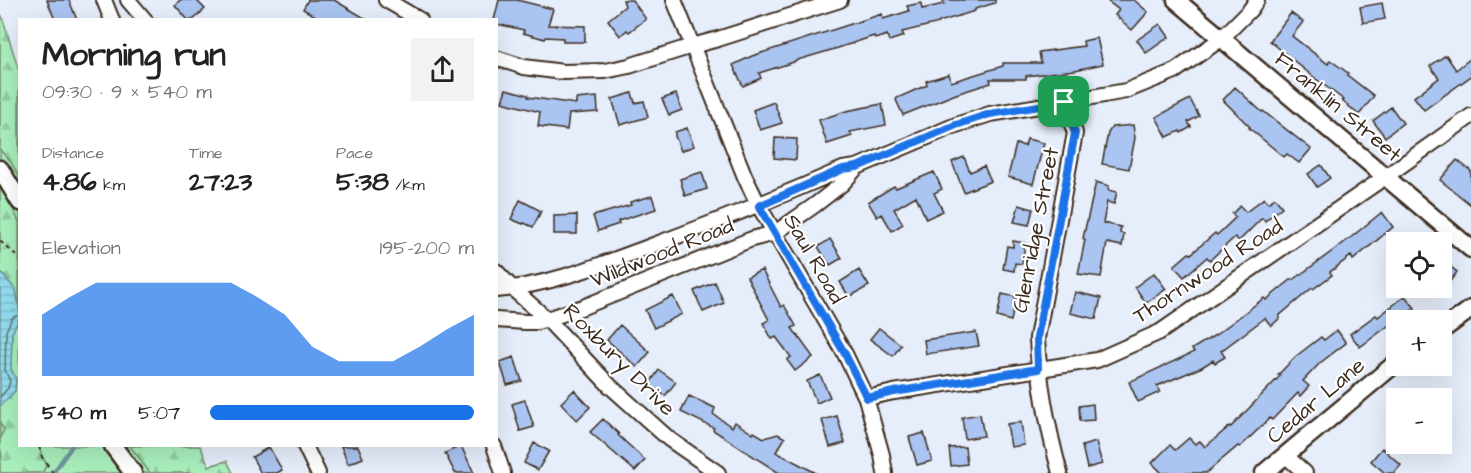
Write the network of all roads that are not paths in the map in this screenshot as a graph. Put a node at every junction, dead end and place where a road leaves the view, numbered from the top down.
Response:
1 (104, 0) edge
2 (128, 0) edge
3 (386, 0) edge
4 (674, 0) edge
5 (840, 0) edge
6 (1176, 0) edge
7 (1257, 0) edge
8 (111, 18) edge
9 (143, 18) edge
10 (417, 18) edge
11 (1221, 39) junction
12 (692, 46) junction
13 (498, 59) edge
14 (1064, 102) junction
15 (1471, 116) edge
16 (857, 167) junction
17 (0, 169) edge
18 (1385, 177) junction
19 (18, 199) edge
20 (759, 206) junction
21 (775, 232) junction
22 (1471, 249) edge
23 (498, 273) edge
24 (513, 289) junction
25 (498, 290) edge
26 (1471, 309) edge
27 (498, 320) edge
28 (547, 320) junction
29 (1452, 323) edge
30 (1038, 369) junction
31 (1386, 371) edge
32 (867, 398) junction
33 (114, 447) edge
34 (305, 447) edge
35 (494, 447) edge
36 (1285, 455) junction
37 (133, 473) edge
38 (318, 473) edge
39 (503, 473) edge
40 (718, 473) edge
41 (885, 473) edge
42 (1060, 473) edge
43 (1264, 473) edge
44 (1305, 473) edge

1 - 8 street
2 - 9 street
3 - 10 street
4 - 12 street, Saul Road
5 - 12 street
6 - 11 street, Franklin Street
7 - 11 street, Wildwood Road
11 - 14 street, Wildwood Road
11 - 18 street, Franklin Street
12 - 13 street
12 - 20 street, Saul Road
14 - 16 street, Wildwood Road
14 - 30 street, Glenridge Street
15 - 18 street, Thornwood Road
16 - 20 street, Wildwood Road
16 - 21 street, Wildwood Road
17 - 19 street
18 - 22 street, Franklin Street
18 - 30 street, Thornwood Road
20 - 21 street, Saul Road
20 - 24 street, Wildwood Road
21 - 28 street, Wildwood Road
21 - 32 street, Saul Road
23 - 24 street, Roxbury Drive
24 - 25 street, Wildwood Road
24 - 28 street, Roxbury Drive
26 - 29 street
27 - 28 street, Wildwood Road
28 - 40 street, Roxbury Drive
30 - 32 street, Thornwood Road
30 - 42 street, Glenridge Street
31 - 36 street, Cedar Lane
32 - 41 street, Saul Road
33 - 37 street
34 - 38 street
35 - 39 street
36 - 43 street, Cedar Lane
36 - 44 street

